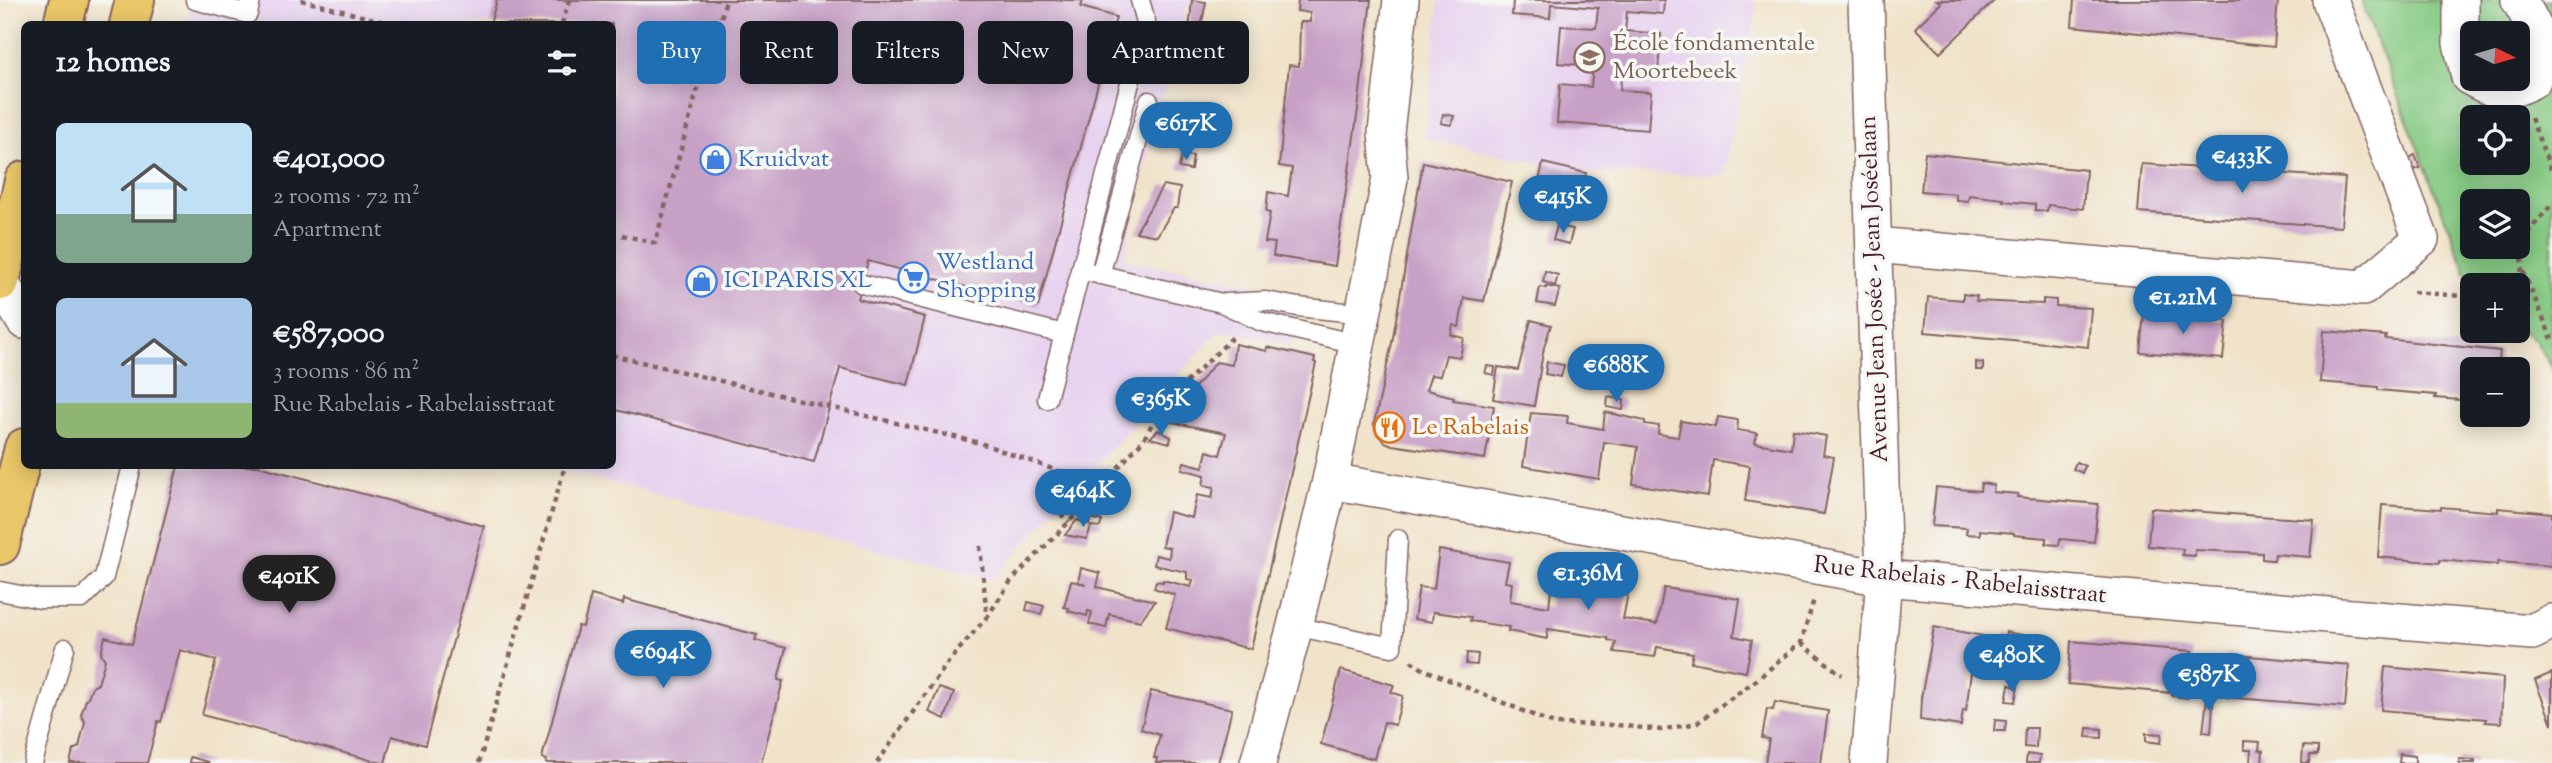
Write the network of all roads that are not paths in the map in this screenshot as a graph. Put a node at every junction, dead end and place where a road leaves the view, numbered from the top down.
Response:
1 (69, 0) edge
2 (135, 0) edge
3 (195, 0) edge
4 (1140, 0) edge
5 (1401, 0) edge
6 (1866, 0) edge
7 (2330, 0) edge
8 (2461, 0) edge
9 (2519, 0) edge
10 (250, 7) edge
11 (64, 21) edge
12 (130, 21) edge
13 (1149, 101) dead end
14 (21, 194) edge
15 (1874, 245) junction
16 (1080, 270) junction
17 (1100, 275) junction
18 (0, 281) edge
19 (862, 284) dead end
20 (1222, 303) junction
21 (21, 316) edge
22 (1361, 329) junction
23 (1064, 334) junction
24 (1047, 399) dead end
25 (21, 461) edge
26 (131, 469) edge
27 (1330, 481) junction
28 (1398, 539) dead end
29 (0, 545) edge
30 (1884, 578) junction
31 (0, 591) edge
32 (2552, 622) edge
33 (1295, 626) junction
34 (65, 648) dead end
35 (33, 763) edge
36 (1258, 763) edge
37 (1869, 763) edge

1 - 11 main road
2 - 12 main road
3 - 10 lane
4 - 16 lane
5 - 22 street
6 - 15 street, Avenue Jean Josée - Jean Joséelaan
7 - 15 street
8 - 9 street
13 - 17 lane
14 - 18 main road
15 - 30 street, Avenue Jean Josée - Jean Joséelaan
16 - 17 lane
16 - 23 lane
17 - 20 lane
18 - 21 street
19 - 23 lane
20 - 22 lane
20 - 22 lane
22 - 27 street
23 - 24 lane
25 - 29 main road
26 - 31 lane
27 - 30 street, Rue Rabelais - Rabelaisstraat
27 - 33 street
28 - 33 lane
30 - 32 street, Rue Rabelais - Rabelaisstraat
30 - 37 street, Avenue Jean Josée - Jean Joséelaan
33 - 36 street
34 - 35 lane

